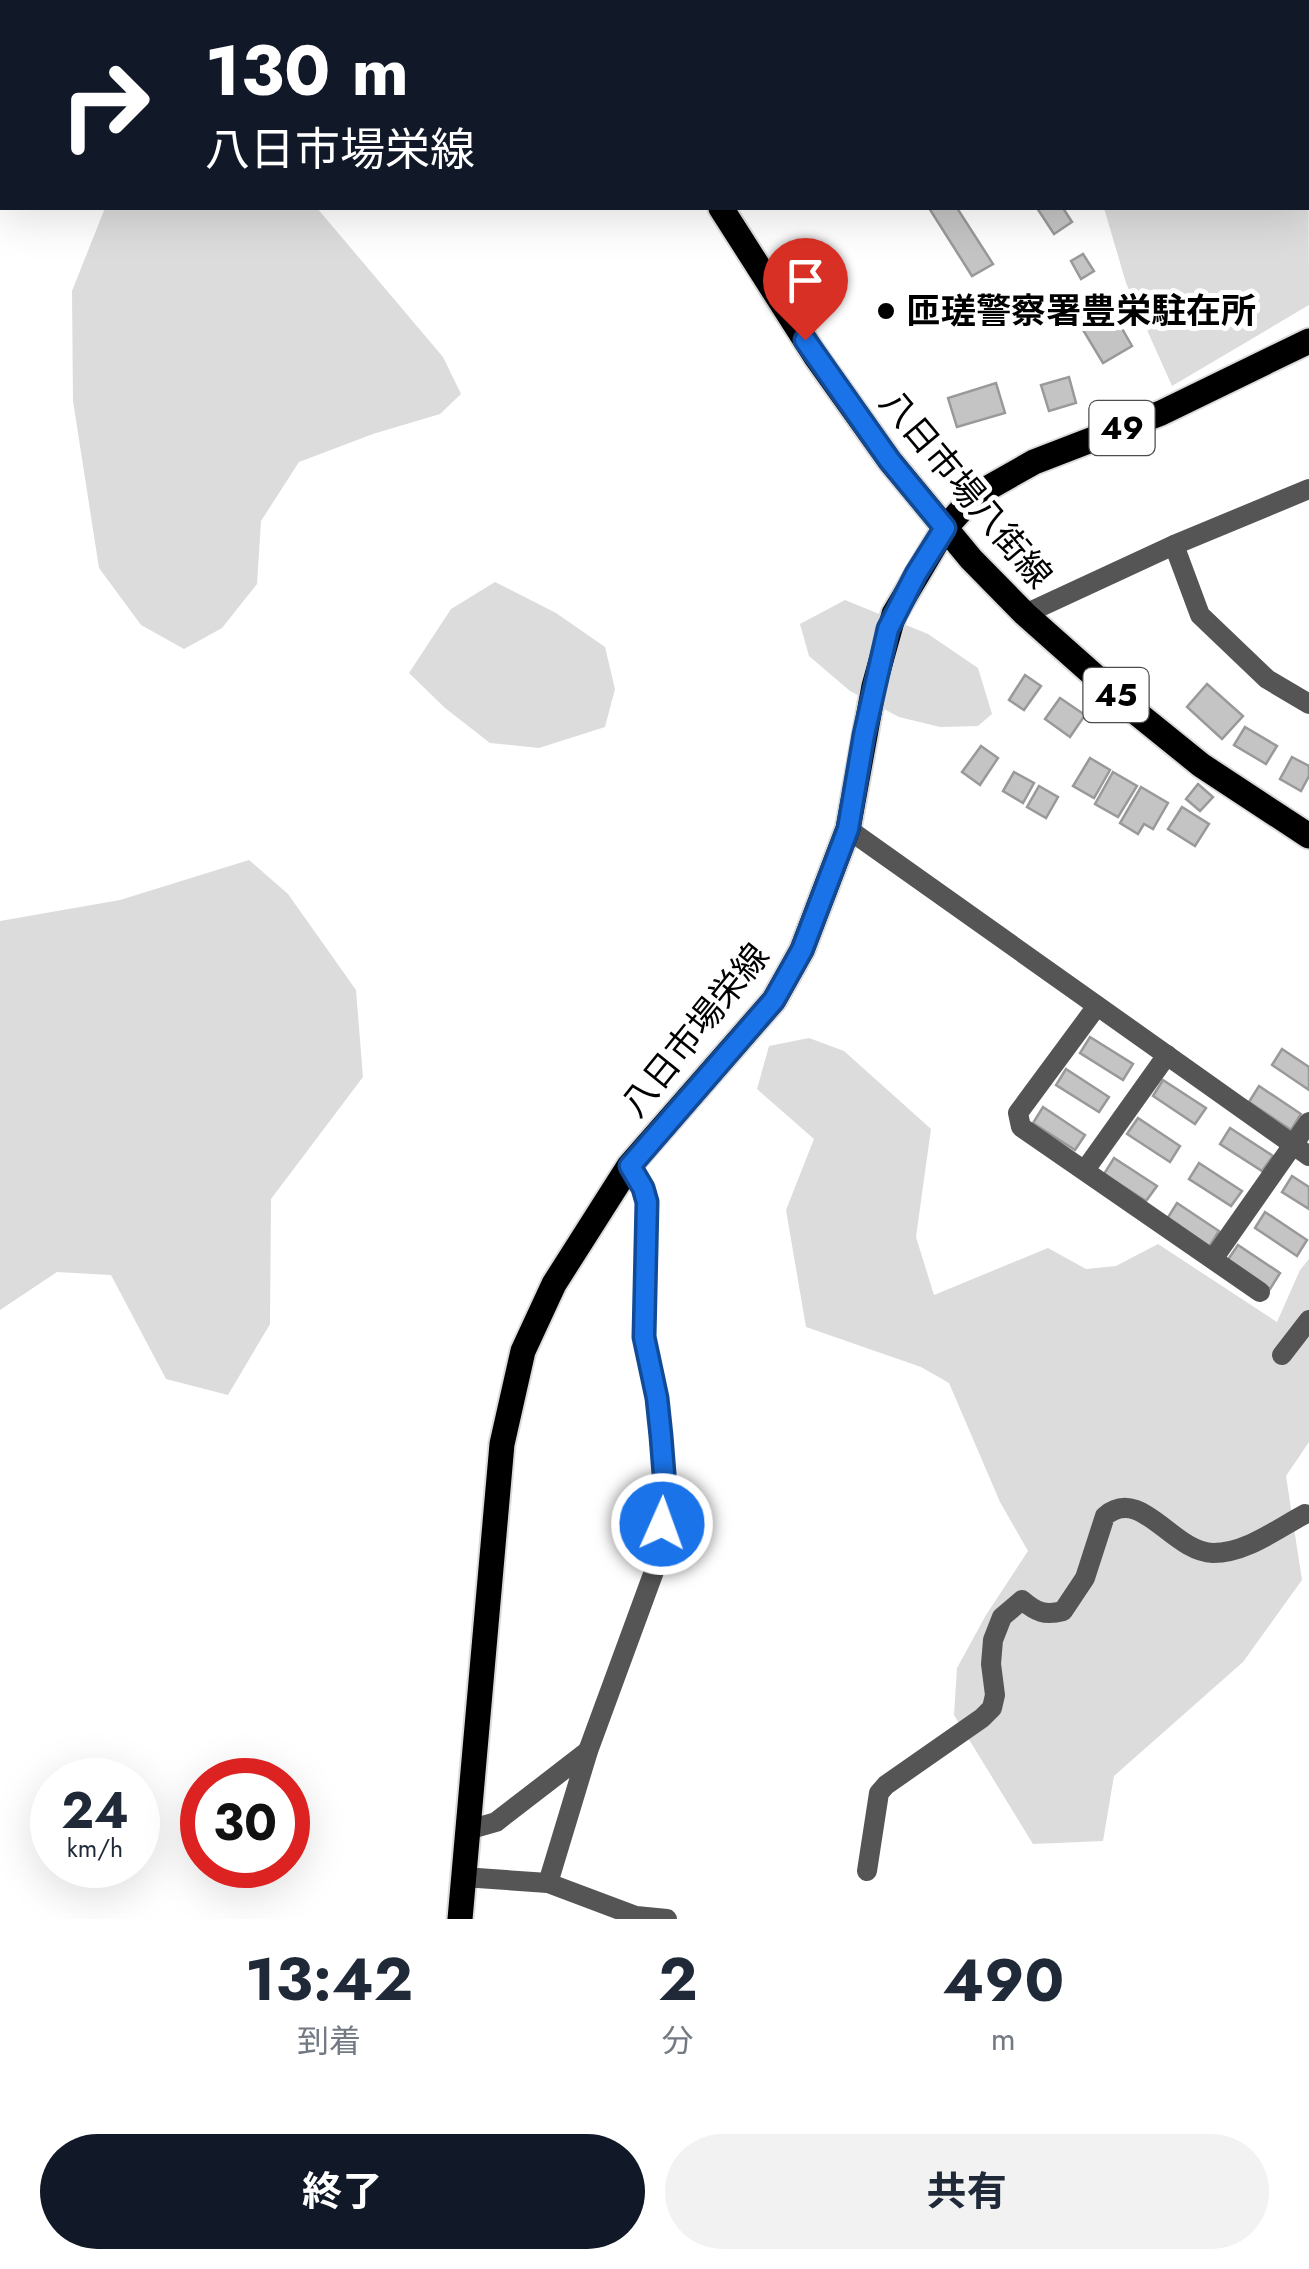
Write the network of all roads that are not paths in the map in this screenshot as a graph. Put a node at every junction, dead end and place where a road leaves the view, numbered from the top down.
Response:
1 (723, 210) edge
2 (1309, 340) edge
3 (1307, 495) edge
4 (945, 528) junction
5 (1174, 546) junction
6 (1025, 614) junction
7 (1309, 704) edge
8 (848, 829) junction
9 (1309, 836) edge
10 (1097, 1006) junction
11 (1167, 1055) junction
12 (1309, 1122) edge
13 (1301, 1151) edge
14 (630, 1166) junction
15 (1085, 1170) junction
16 (1214, 1259) junction
17 (1260, 1292) dead end
18 (1309, 1320) edge
19 (1282, 1355) dead end
20 (1308, 1513) edge
21 (588, 1750) junction
22 (468, 1830) junction
23 (867, 1872) dead end
24 (464, 1877) junction
25 (548, 1882) junction
26 (460, 1919) edge
27 (666, 1919) edge

1 - 4 main road, 八日市場八街線 / 45
2 - 4 main road, 八日市場栄線 / 49
3 - 5 street
4 - 6 main road, 八日市場八街線 / 45
4 - 8 main road, 八日市場栄線 / 49
5 - 6 street
5 - 7 street
6 - 9 main road, 八日市場八街線 / 45
8 - 10 street
8 - 14 main road, 八日市場栄線 / 49
10 - 11 street
10 - 15 street
11 - 13 street
11 - 15 street
12 - 13 street
13 - 16 street
14 - 21 street
14 - 22 main road, 八日市場栄線 / 49
15 - 16 street
16 - 17 street
18 - 19 street
20 - 23 street
21 - 22 street
21 - 25 street
22 - 24 main road, 八日市場栄線 / 49
24 - 25 street
24 - 26 main road, 八日市場栄線 / 49
25 - 27 street

